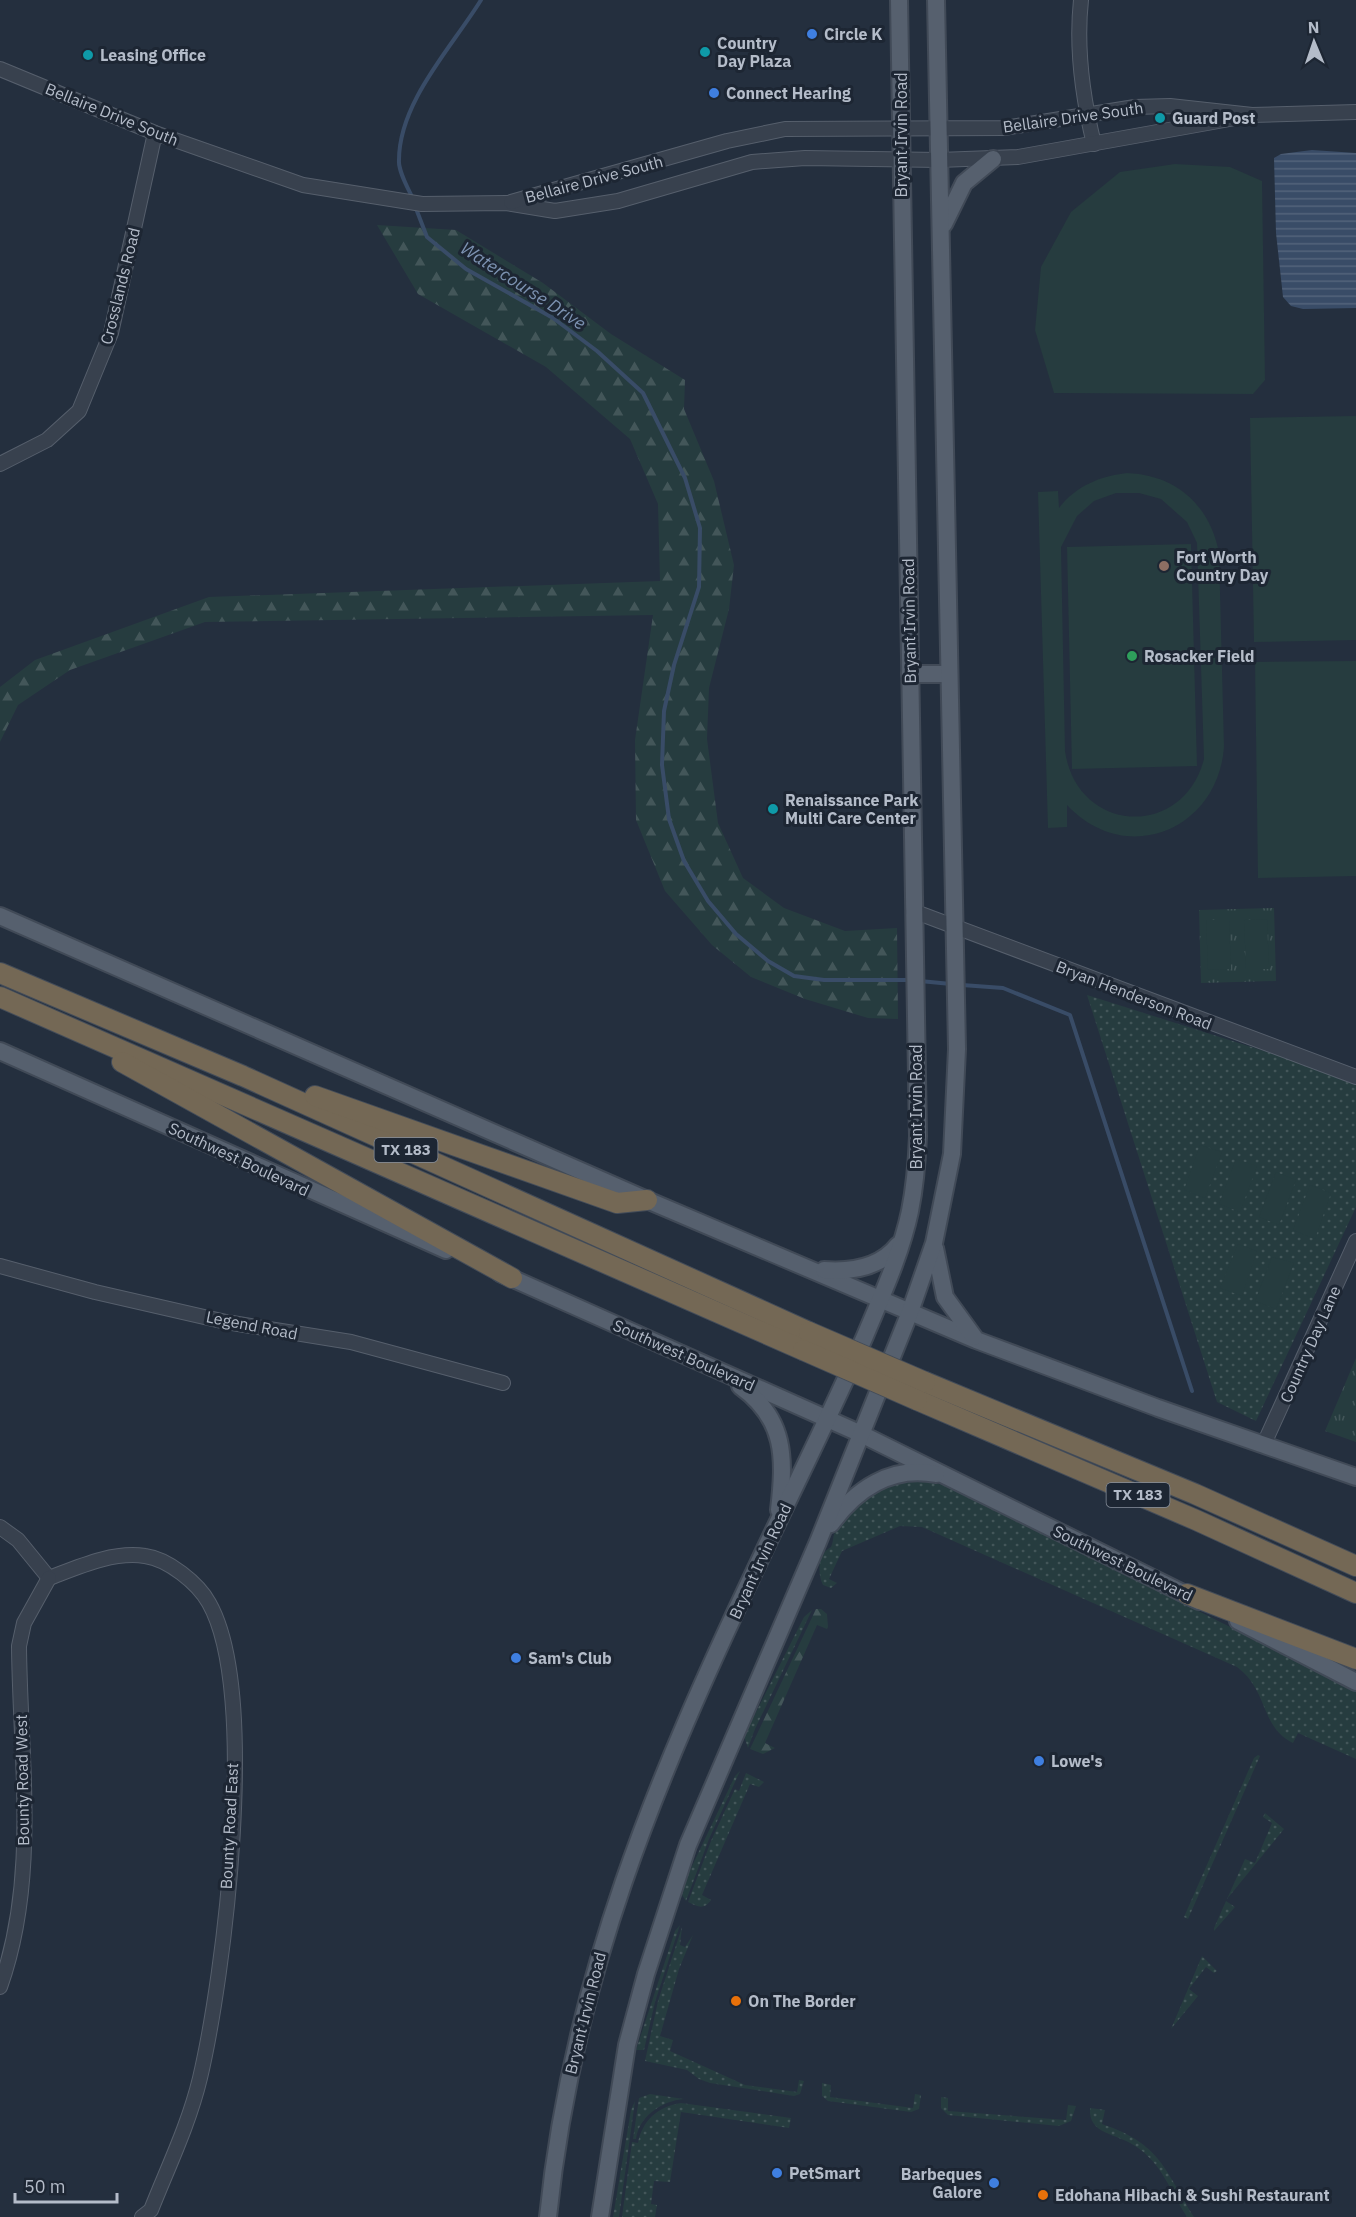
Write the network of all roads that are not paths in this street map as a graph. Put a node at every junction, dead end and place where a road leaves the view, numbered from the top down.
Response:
1 (899, 0) edge
2 (936, 0) edge
3 (1081, 0) edge
4 (0, 69) edge
5 (1356, 112) edge
6 (1252, 115) junction
7 (1088, 116) junction
8 (901, 127) junction
9 (939, 128) junction
10 (155, 133) junction
11 (1094, 144) junction
12 (901, 159) junction
13 (993, 159) junction
14 (939, 160) junction
15 (507, 203) junction
16 (940, 233) junction
17 (0, 464) edge
18 (949, 674) junction
19 (910, 675) junction
20 (913, 910) junction
21 (0, 916) edge
22 (954, 927) junction
23 (0, 973) edge
24 (0, 997) edge
25 (103, 1043) junction
26 (0, 1051) edge
27 (243, 1076) junction
28 (1356, 1077) edge
29 (647, 1200) junction
30 (902, 1239) junction
31 (1356, 1241) edge
32 (934, 1243) junction
33 (0, 1266) edge
34 (804, 1268) junction
35 (512, 1278) junction
36 (880, 1300) junction
37 (910, 1312) junction
38 (976, 1340) junction
39 (806, 1341) junction
40 (717, 1369) junction
41 (503, 1383) dead end
42 (828, 1419) junction
43 (859, 1433) junction
44 (1263, 1446) junction
45 (946, 1476) junction
46 (1356, 1477) edge
47 (778, 1521) junction
48 (0, 1527) edge
49 (818, 1542) junction
50 (1356, 1566) edge
51 (49, 1578) junction
52 (1356, 1593) edge
53 (1187, 1594) junction
54 (1356, 1659) edge
55 (1356, 1682) edge
56 (0, 1987) edge
57 (151, 2215) edge
58 (548, 2217) edge
59 (600, 2217) edge

1 - 8 main road, Bryant Irvin Road
2 - 9 main road, Bryant Irvin Road
3 - 7 street
4 - 10 street, Bellaire Drive South
5 - 6 street
6 - 7 street, Bellaire Drive South
6 - 11 street, Bellaire Drive South
7 - 9 street, Bellaire Drive South
7 - 11 street
8 - 9 street, Bellaire Drive South
8 - 12 main road, Bryant Irvin Road
8 - 15 street, Bellaire Drive South
9 - 14 main road, Bryant Irvin Road
10 - 15 street, Bellaire Drive South
10 - 17 street, Crosslands Road
11 - 13 street, Bellaire Drive South
12 - 14 street, Bellaire Drive South
12 - 15 street, Bellaire Drive South
12 - 19 main road, Bryant Irvin Road
13 - 14 street, Bellaire Drive South
13 - 16 main road
14 - 16 main road, Bryant Irvin Road
16 - 18 main road, Bryant Irvin Road
18 - 19 main road
18 - 22 main road, Bryant Irvin Road
19 - 20 main road, Bryant Irvin Road
20 - 22 street, Bryan Henderson Road
20 - 30 main road, Bryant Irvin Road
21 - 29 main road
22 - 28 street, Bryan Henderson Road
22 - 32 main road, Bryant Irvin Road
23 - 27 highway, TX 183
24 - 25 highway, TX 183
25 - 35 highway
25 - 39 highway, TX 183
26 - 35 main road, Southwest Boulevard
27 - 29 highway
27 - 39 highway, TX 183
29 - 34 main road
30 - 34 main road
30 - 36 main road, Bryant Irvin Road
31 - 44 street, Country Day Lane
32 - 37 main road, Bryant Irvin Road
32 - 38 main road
33 - 41 street, Legend Road
34 - 36 main road
35 - 40 main road, Southwest Boulevard
36 - 37 main road
36 - 42 main road, Bryant Irvin Road
37 - 38 main road
37 - 43 main road, Bryant Irvin Road
38 - 44 main road
39 - 50 highway, TX 183, bridge
39 - 52 highway, TX 183, bridge
40 - 42 main road, Southwest Boulevard
40 - 47 main road
42 - 43 main road, Southwest Boulevard
42 - 47 main road, Bryant Irvin Road
43 - 45 main road, Southwest Boulevard
43 - 49 main road, Bryant Irvin Road
44 - 46 main road
45 - 49 main road
45 - 53 main road, Southwest Boulevard
47 - 58 main road, Bryant Irvin Road
48 - 51 street
49 - 59 main road, Bryant Irvin Road
51 - 56 street, Bounty Road West
51 - 57 street, Bounty Road East
53 - 54 highway
53 - 55 main road, Southwest Boulevard

